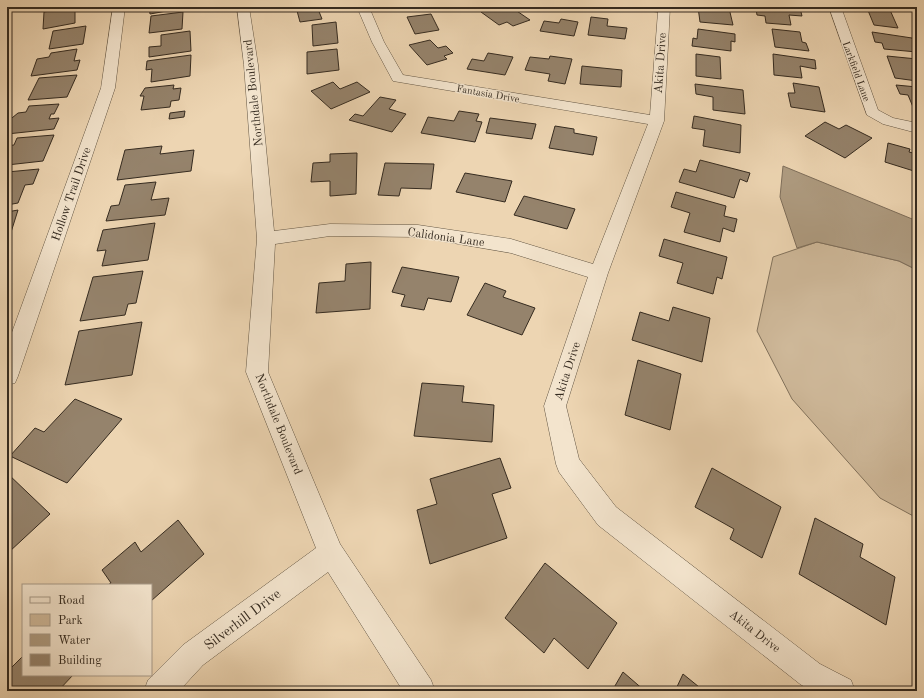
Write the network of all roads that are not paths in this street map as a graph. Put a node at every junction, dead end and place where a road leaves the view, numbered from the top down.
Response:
1 (119, 7) edge
2 (243, 7) edge
3 (363, 7) edge
4 (835, 7) edge
5 (658, 8) edge
6 (657, 121) junction
7 (917, 128) edge
8 (266, 239) junction
9 (599, 273) junction
10 (7, 376) edge
11 (331, 553) junction
12 (158, 691) edge
13 (420, 691) edge
14 (840, 691) edge

1 - 10 street, Hollow Trail Drive
2 - 8 street, Northdale Boulevard
3 - 6 street, Fantasia Drive
4 - 7 street, Larkfield Lane
5 - 6 street, Akita Drive
6 - 9 street, Akita Drive
8 - 9 street, Calidonia Lane
8 - 11 street, Northdale Boulevard
9 - 14 street, Akita Drive
11 - 12 street, Silverhill Drive
11 - 13 street, Northdale Boulevard

